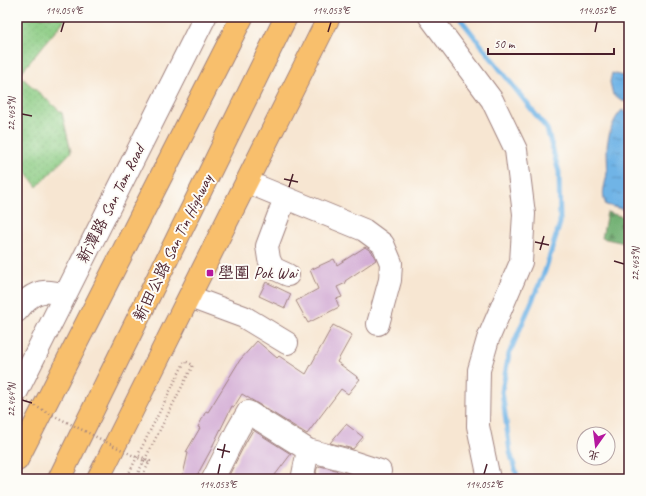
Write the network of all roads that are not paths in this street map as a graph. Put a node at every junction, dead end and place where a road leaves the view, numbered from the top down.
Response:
1 (205, 17) edge
2 (242, 17) edge
3 (286, 17) edge
4 (329, 17) edge
5 (430, 17) edge
6 (246, 182) junction
7 (285, 198) junction
8 (288, 275) dead end
9 (65, 295) junction
10 (190, 296) junction
11 (17, 310) edge
12 (378, 324) dead end
13 (287, 343) dead end
14 (17, 391) edge
15 (308, 450) junction
16 (17, 460) edge
17 (380, 471) dead end
18 (59, 479) edge
19 (98, 479) edge
20 (213, 479) edge
21 (306, 479) edge
22 (489, 479) edge

1 - 9 street, 新潭路 San Tam Road
2 - 16 main road
3 - 18 main road, 新田公路 San Tin Highway
4 - 6 main road
5 - 22 street
6 - 7 street
6 - 10 main road
7 - 8 street
7 - 12 street
9 - 11 street
9 - 14 street, 新潭路 San Tam Road
10 - 13 street
10 - 19 main road
15 - 17 street
15 - 20 street
15 - 21 street

